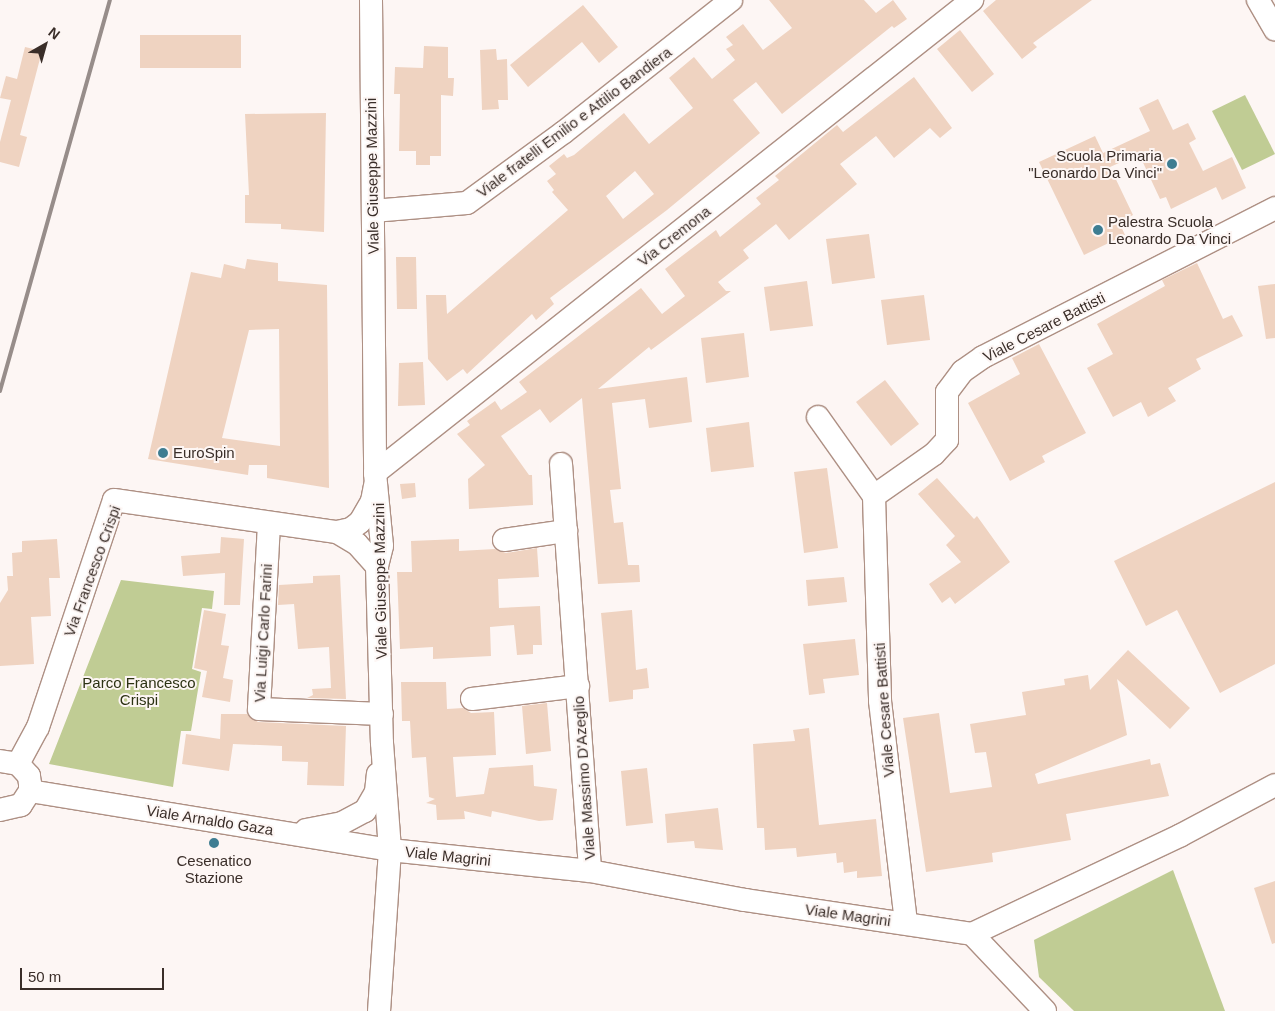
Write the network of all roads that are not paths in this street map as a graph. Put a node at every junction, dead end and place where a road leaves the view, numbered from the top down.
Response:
1 (371, 0) edge
2 (731, 0) edge
3 (972, 0) edge
4 (1258, 0) edge
5 (1275, 29) edge
6 (1275, 208) edge
7 (374, 211) junction
8 (818, 417) dead end
9 (561, 464) dead end
10 (376, 478) junction
11 (874, 496) junction
12 (269, 524) junction
13 (566, 531) junction
14 (337, 532) junction
15 (504, 540) dead end
16 (377, 566) junction
17 (578, 686) junction
18 (472, 699) dead end
19 (382, 714) junction
20 (382, 743) junction
21 (9, 763) edge
22 (1275, 785) edge
23 (30, 791) junction
24 (0, 810) edge
25 (276, 831) junction
26 (390, 850) junction
27 (590, 871) junction
28 (906, 923) junction
29 (972, 934) junction
30 (379, 1011) edge
31 (1045, 1011) edge

1 - 7 street, Viale Giuseppe Mazzini
2 - 7 street, Viale fratelli Emilio e Attilio Bandiera
3 - 10 street, Via Cremona
4 - 5 street
6 - 11 street, Viale Cesare Battisti
7 - 10 street, Viale Giuseppe Mazzini
8 - 11 street
9 - 13 street, Viale Massimo D'Azeglio
10 - 14 street, Via Francesco Crispi
10 - 16 street, Viale Giuseppe Mazzini
11 - 28 street, Viale Cesare Battisti
12 - 14 street, Via Francesco Crispi
12 - 19 street, Via Luigi Carlo Farini
12 - 21 street, Via Francesco Crispi
13 - 15 street
13 - 17 street, Viale Massimo D'Azeglio
14 - 16 street, Via Francesco Crispi
16 - 19 street, Viale Giuseppe Mazzini
17 - 18 street, Viale Massimo D'Azeglio
17 - 27 street, Viale Massimo D'Azeglio
19 - 20 street, Viale Giuseppe Mazzini
20 - 25 street
20 - 26 street, Viale Giuseppe Mazzini
21 - 23 street
22 - 29 street
23 - 24 street
23 - 25 street, Viale Arnaldo Gaza
25 - 26 street, Viale Arnaldo Gaza
26 - 27 street, Viale Magrini
26 - 30 street, Viale Giuseppe Mazzini
27 - 28 street, Viale Magrini
28 - 29 street, Viale Magrini
29 - 31 street

